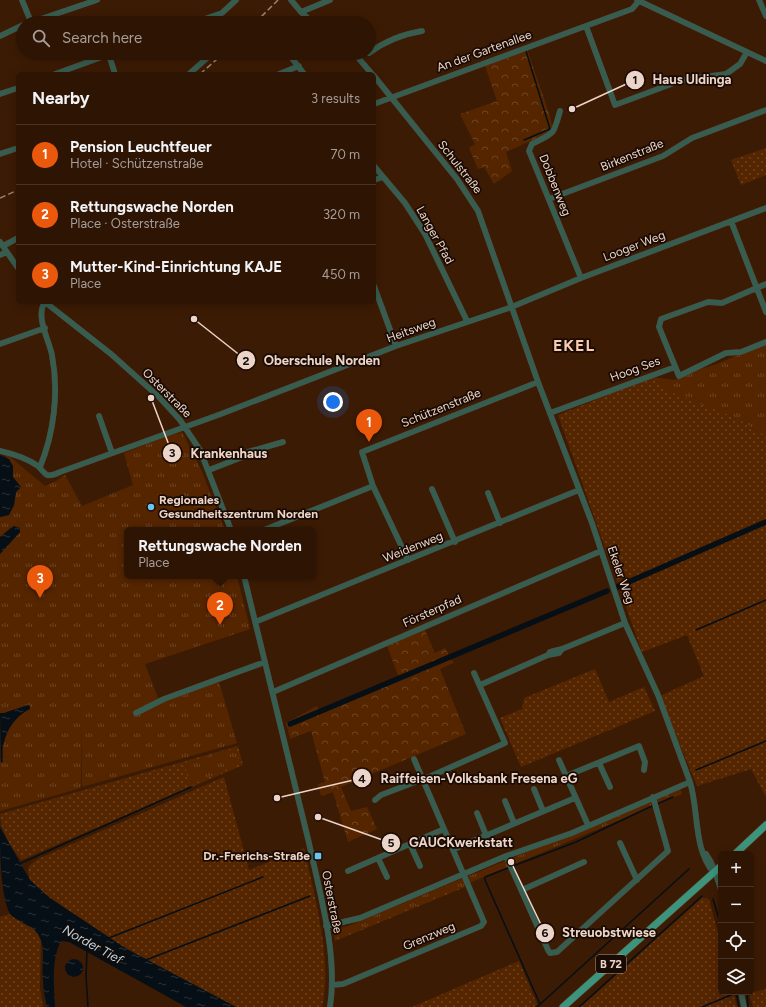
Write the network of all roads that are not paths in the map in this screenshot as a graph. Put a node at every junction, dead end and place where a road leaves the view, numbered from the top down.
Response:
1 (22, 0) edge
2 (97, 0) edge
3 (236, 0) edge
4 (291, 0) edge
5 (330, 0) edge
6 (638, 0) edge
7 (759, 0) edge
8 (301, 12) junction
9 (28, 16) edge
10 (48, 16) edge
11 (211, 16) edge
12 (305, 16) edge
13 (766, 16) edge
14 (586, 26) junction
15 (16, 28) edge
16 (422, 31) dead end
17 (0, 36) edge
18 (376, 47) edge
19 (747, 52) junction
20 (94, 60) edge
21 (112, 60) edge
22 (206, 60) dead end
23 (294, 60) edge
24 (361, 60) edge
25 (766, 61) edge
26 (299, 66) junction
27 (62, 72) edge
28 (115, 72) edge
29 (191, 72) edge
30 (284, 72) edge
31 (303, 72) edge
32 (371, 72) edge
33 (376, 79) edge
34 (16, 89) edge
35 (0, 94) edge
36 (390, 98) junction
37 (376, 103) edge
38 (766, 110) edge
39 (560, 111) dead end
40 (16, 149) edge
41 (0, 154) edge
42 (376, 169) edge
43 (383, 178) junction
44 (376, 180) edge
45 (549, 199) junction
46 (766, 208) edge
47 (731, 222) junction
48 (16, 239) edge
49 (2, 244) edge
50 (7, 252) junction
51 (0, 255) edge
52 (16, 265) edge
53 (581, 278) junction
54 (766, 284) edge
55 (756, 288) junction
56 (376, 291) edge
57 (44, 304) edge
58 (48, 304) edge
59 (512, 307) junction
60 (766, 312) edge
61 (467, 321) junction
62 (45, 328) junction
63 (766, 342) edge
64 (0, 344) edge
65 (396, 346) junction
66 (675, 367) junction
67 (538, 382) junction
68 (550, 412) junction
69 (99, 416) dead end
70 (185, 427) junction
71 (283, 442) dead end
72 (0, 450) edge
73 (112, 453) junction
74 (40, 467) junction
75 (209, 470) junction
76 (373, 486) junction
77 (432, 489) dead end
78 (579, 490) junction
79 (488, 493) dead end
80 (500, 523) junction
81 (230, 527) edge
82 (271, 527) edge
83 (455, 542) junction
84 (601, 551) junction
85 (408, 560) junction
86 (245, 579) edge
87 (255, 622) junction
88 (625, 623) junction
89 (265, 662) junction
90 (474, 673) dead end
91 (480, 685) junction
92 (273, 692) junction
93 (136, 713) dead end
94 (414, 759) dead end
95 (560, 760) dead end
96 (600, 763) junction
97 (644, 770) dead end
98 (566, 776) junction
99 (423, 778) junction
100 (690, 782) junction
101 (610, 787) dead end
102 (534, 789) dead end
103 (653, 797) junction
104 (576, 798) junction
105 (375, 800) dead end
106 (505, 801) dead end
107 (543, 811) junction
108 (477, 813) dead end
109 (514, 823) junction
110 (588, 825) junction
111 (766, 825) edge
112 (444, 829) junction
113 (486, 835) junction
114 (620, 842) dead end
115 (410, 844) junction
116 (454, 849) junction
117 (738, 851) edge
118 (506, 856) junction
119 (378, 858) junction
120 (584, 862) dead end
121 (420, 866) dead end
122 (718, 869) edge
123 (348, 871) dead end
124 (714, 873) junction
125 (464, 874) junction
126 (387, 877) dead end
127 (637, 880) junction
128 (720, 887) edge
129 (522, 890) junction
130 (326, 926) junction
131 (332, 985) junction
132 (742, 995) edge
133 (330, 1007) edge
134 (563, 1007) edge
135 (744, 1007) edge

1 - 9 street
2 - 10 street
3 - 11 street
4 - 8 street
5 - 8 street
6 - 14 street, An der Gartenallee
6 - 19 street
7 - 13 street
8 - 12 street
14 - 19 street
14 - 36 street, An der Gartenallee
15 - 17 street
16 - 18 street
19 - 25 street
20 - 27 street
21 - 28 street
22 - 29 street
23 - 26 street
24 - 32 street, Schulstraße
26 - 30 street
26 - 31 street
33 - 36 street, Schulstraße
34 - 35 street
36 - 37 street, An der Gartenallee
36 - 59 street, Schulstraße
38 - 45 street, Birkenstraße
39 - 45 street, Dobbenweg
40 - 41 street
42 - 43 street, Langer Pfad
43 - 44 street
43 - 61 street, Langer Pfad
45 - 53 street, Dobbenweg
46 - 47 street, Looger Weg
47 - 53 street, Looger Weg
47 - 55 street
48 - 49 street
49 - 50 street
50 - 51 street
50 - 52 street
53 - 59 street, Looger Weg
54 - 55 street
55 - 60 street
55 - 66 street
56 - 65 street
57 - 62 street
58 - 70 street, Osterstraße
59 - 61 street, Heitsweg
59 - 67 street, Ekeler Weg
61 - 65 street, Heitsweg
62 - 64 street
62 - 74 street
63 - 66 street, Hoog Ses
65 - 70 street, Heitsweg
66 - 68 street, Hoog Ses
67 - 68 street, Ekeler Weg
67 - 76 street, Schützenstraße
68 - 78 street, Ekeler Weg
69 - 73 street
70 - 73 street, Heitsweg
70 - 75 street, Osterstraße
71 - 75 street
72 - 74 street
73 - 74 street, Heitsweg
75 - 81 street, Osterstraße
76 - 82 street
76 - 85 street
77 - 83 street
78 - 80 street, Weidenweg
78 - 84 street, Ekeler Weg
79 - 80 street
80 - 83 street, Weidenweg
83 - 85 street, Weidenweg
84 - 88 street, Ekeler Weg
84 - 92 street, Försterpfad
85 - 87 street, Weidenweg
86 - 87 street, Osterstraße
87 - 89 street, Osterstraße
88 - 91 street
88 - 100 street, Ekeler Weg
89 - 92 street, Osterstraße
89 - 93 street
90 - 91 street
91 - 99 street
92 - 130 street, Osterstraße
94 - 99 street
95 - 98 street
96 - 97 street
96 - 98 street
96 - 101 street
98 - 104 street
99 - 105 street
99 - 112 street
100 - 103 street
100 - 124 street, Ekeler Weg
102 - 107 street
103 - 110 street
103 - 127 street
104 - 107 street
104 - 110 street
106 - 109 street
107 - 109 street
108 - 113 street
109 - 113 street
110 - 118 street
111 - 117 main road
112 - 115 street
112 - 116 street
113 - 116 street
114 - 127 street
115 - 119 street
115 - 121 street
116 - 125 street
118 - 125 street
118 - 129 street
119 - 123 street
119 - 126 street
120 - 129 street
122 - 124 main road, B 72
124 - 128 street, Ekeler Weg
124 - 134 main road, B 72
125 - 130 street
125 - 131 street, Grenzweg
127 - 129 street
130 - 131 street, Osterstraße
131 - 133 street, Osterstraße
132 - 135 street

